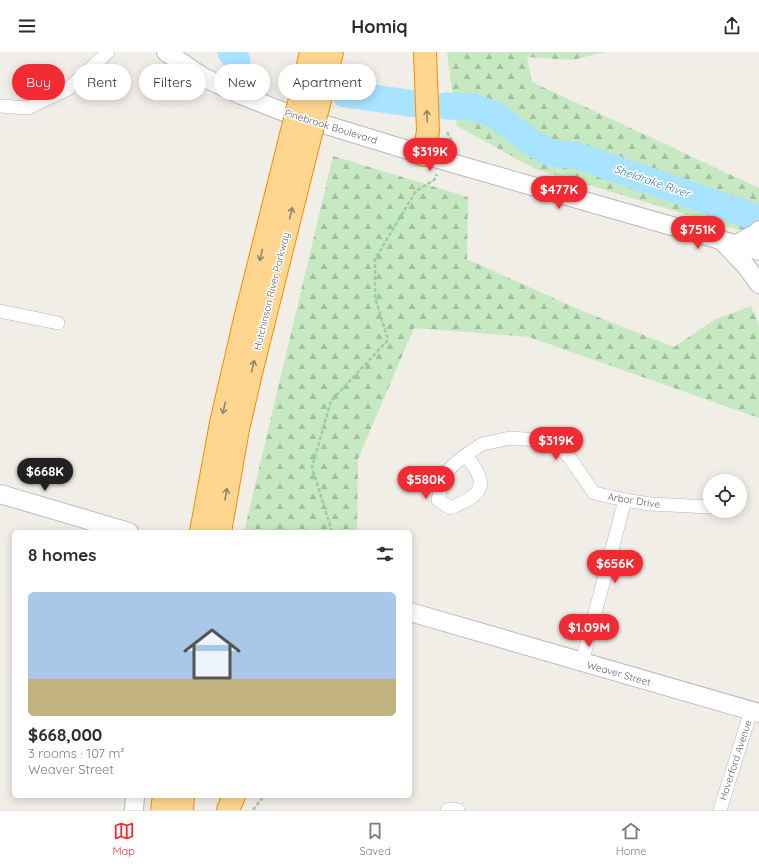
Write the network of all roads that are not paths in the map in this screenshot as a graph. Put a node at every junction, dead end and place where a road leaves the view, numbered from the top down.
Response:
1 (108, 52) edge
2 (166, 52) edge
3 (311, 52) edge
4 (332, 52) edge
5 (425, 52) edge
6 (310, 101) junction
7 (0, 106) edge
8 (300, 138) junction
9 (424, 155) junction
10 (759, 230) edge
11 (728, 243) junction
12 (759, 251) edge
13 (759, 284) edge
14 (0, 311) edge
15 (58, 323) dead end
16 (466, 455) dead end
17 (0, 494) edge
18 (625, 500) junction
19 (703, 507) edge
20 (122, 530) edge
21 (201, 530) edge
22 (220, 530) edge
23 (412, 613) edge
24 (582, 662) junction
25 (755, 712) edge
26 (135, 798) edge
27 (164, 798) edge
28 (183, 798) edge
29 (233, 798) edge
30 (134, 810) edge
31 (162, 810) edge
32 (182, 810) edge
33 (228, 810) edge
34 (447, 810) edge
35 (458, 810) edge
36 (720, 810) edge

1 - 7 street
2 - 9 street, Pinebrook Boulevard
3 - 6 highway, Hutchinson River Parkway
4 - 6 highway, Hutchinson River Parkway
9 -> 5 highway
6 - 8 highway, Hutchinson River Parkway, bridge
8 -> 21 highway, Hutchinson River Parkway
22 -> 8 highway, Hutchinson River Parkway
9 - 11 street, Pinebrook Boulevard
10 - 11 street
11 - 12 street, Pinebrook Boulevard
11 - 13 street
14 - 15 street
16 - 18 street, Arbor Drive
17 - 20 street
18 - 19 street, Arbor Drive
18 - 24 street
23 - 24 street, Weaver Street
24 - 25 street, Weaver Street
25 - 36 street, Haverford Avenue
26 - 30 street
27 - 31 highway
28 - 32 highway
29 - 33 highway
34 - 35 street

